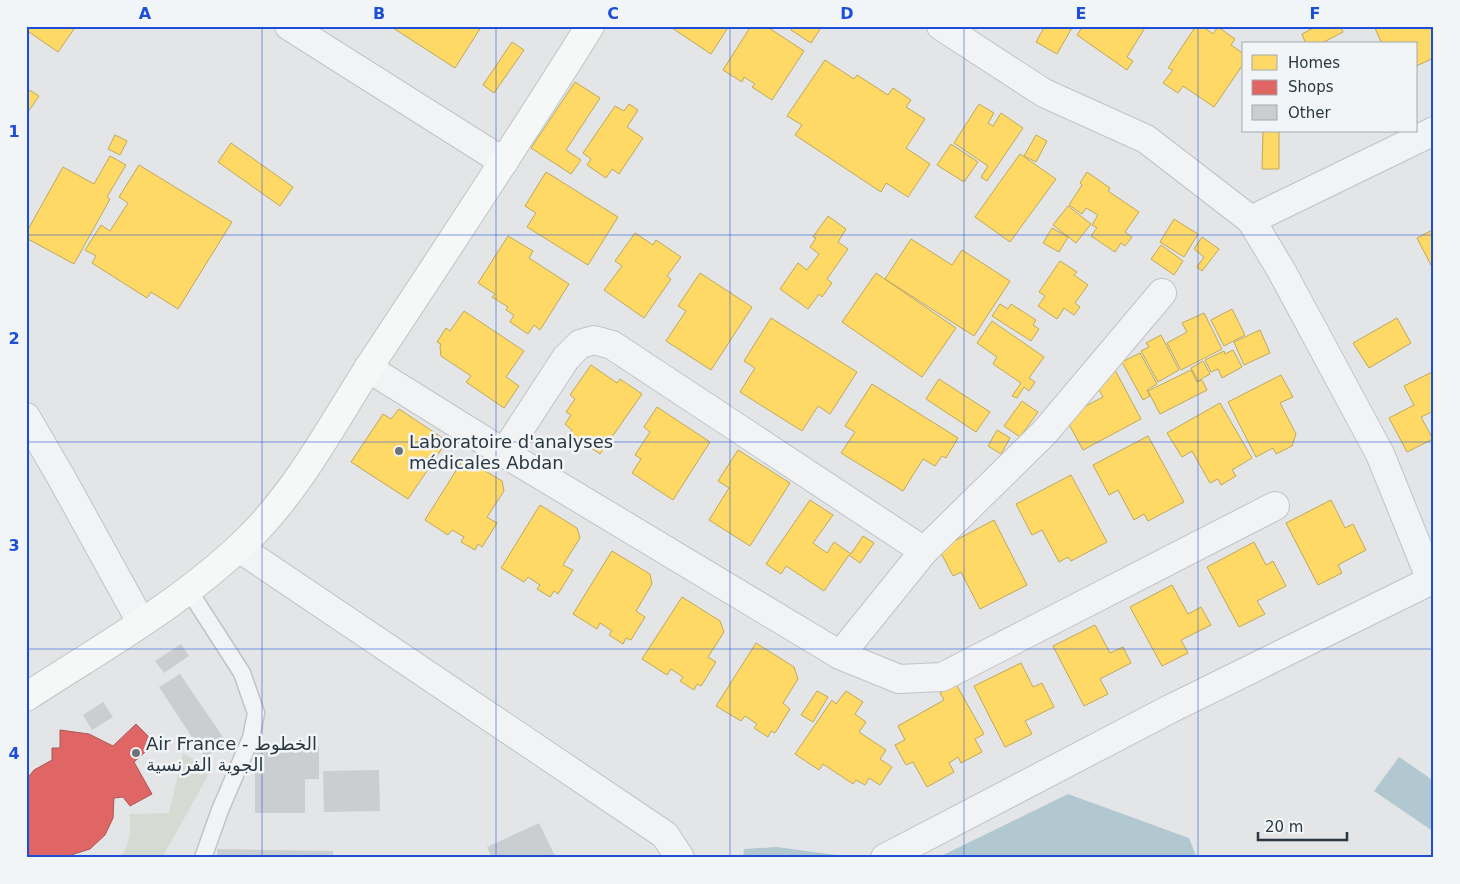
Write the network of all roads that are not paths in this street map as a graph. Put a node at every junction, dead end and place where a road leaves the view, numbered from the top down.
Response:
1 (289, 26) edge
2 (590, 26) edge
3 (941, 26) edge
4 (1434, 131) edge
5 (504, 162) junction
6 (1251, 220) junction
7 (1162, 293) dead end
8 (368, 368) junction
9 (26, 417) edge
10 (504, 453) junction
11 (1275, 506) dead end
12 (246, 541) junction
13 (924, 551) junction
14 (1432, 579) edge
15 (188, 589) junction
16 (141, 622) junction
17 (840, 655) junction
18 (26, 697) edge
19 (203, 858) edge
20 (680, 858) edge
21 (886, 858) edge

1 - 5 street
2 - 5 street
3 - 6 street
4 - 6 street
5 - 8 street
6 - 14 street
7 - 13 street
8 - 10 street
8 - 12 street
9 - 16 street
10 - 13 street
10 - 17 street
11 - 17 street
12 - 15 street
12 - 20 street
13 - 17 street
14 - 21 street
15 - 16 street
15 - 19 lane
16 - 18 street

